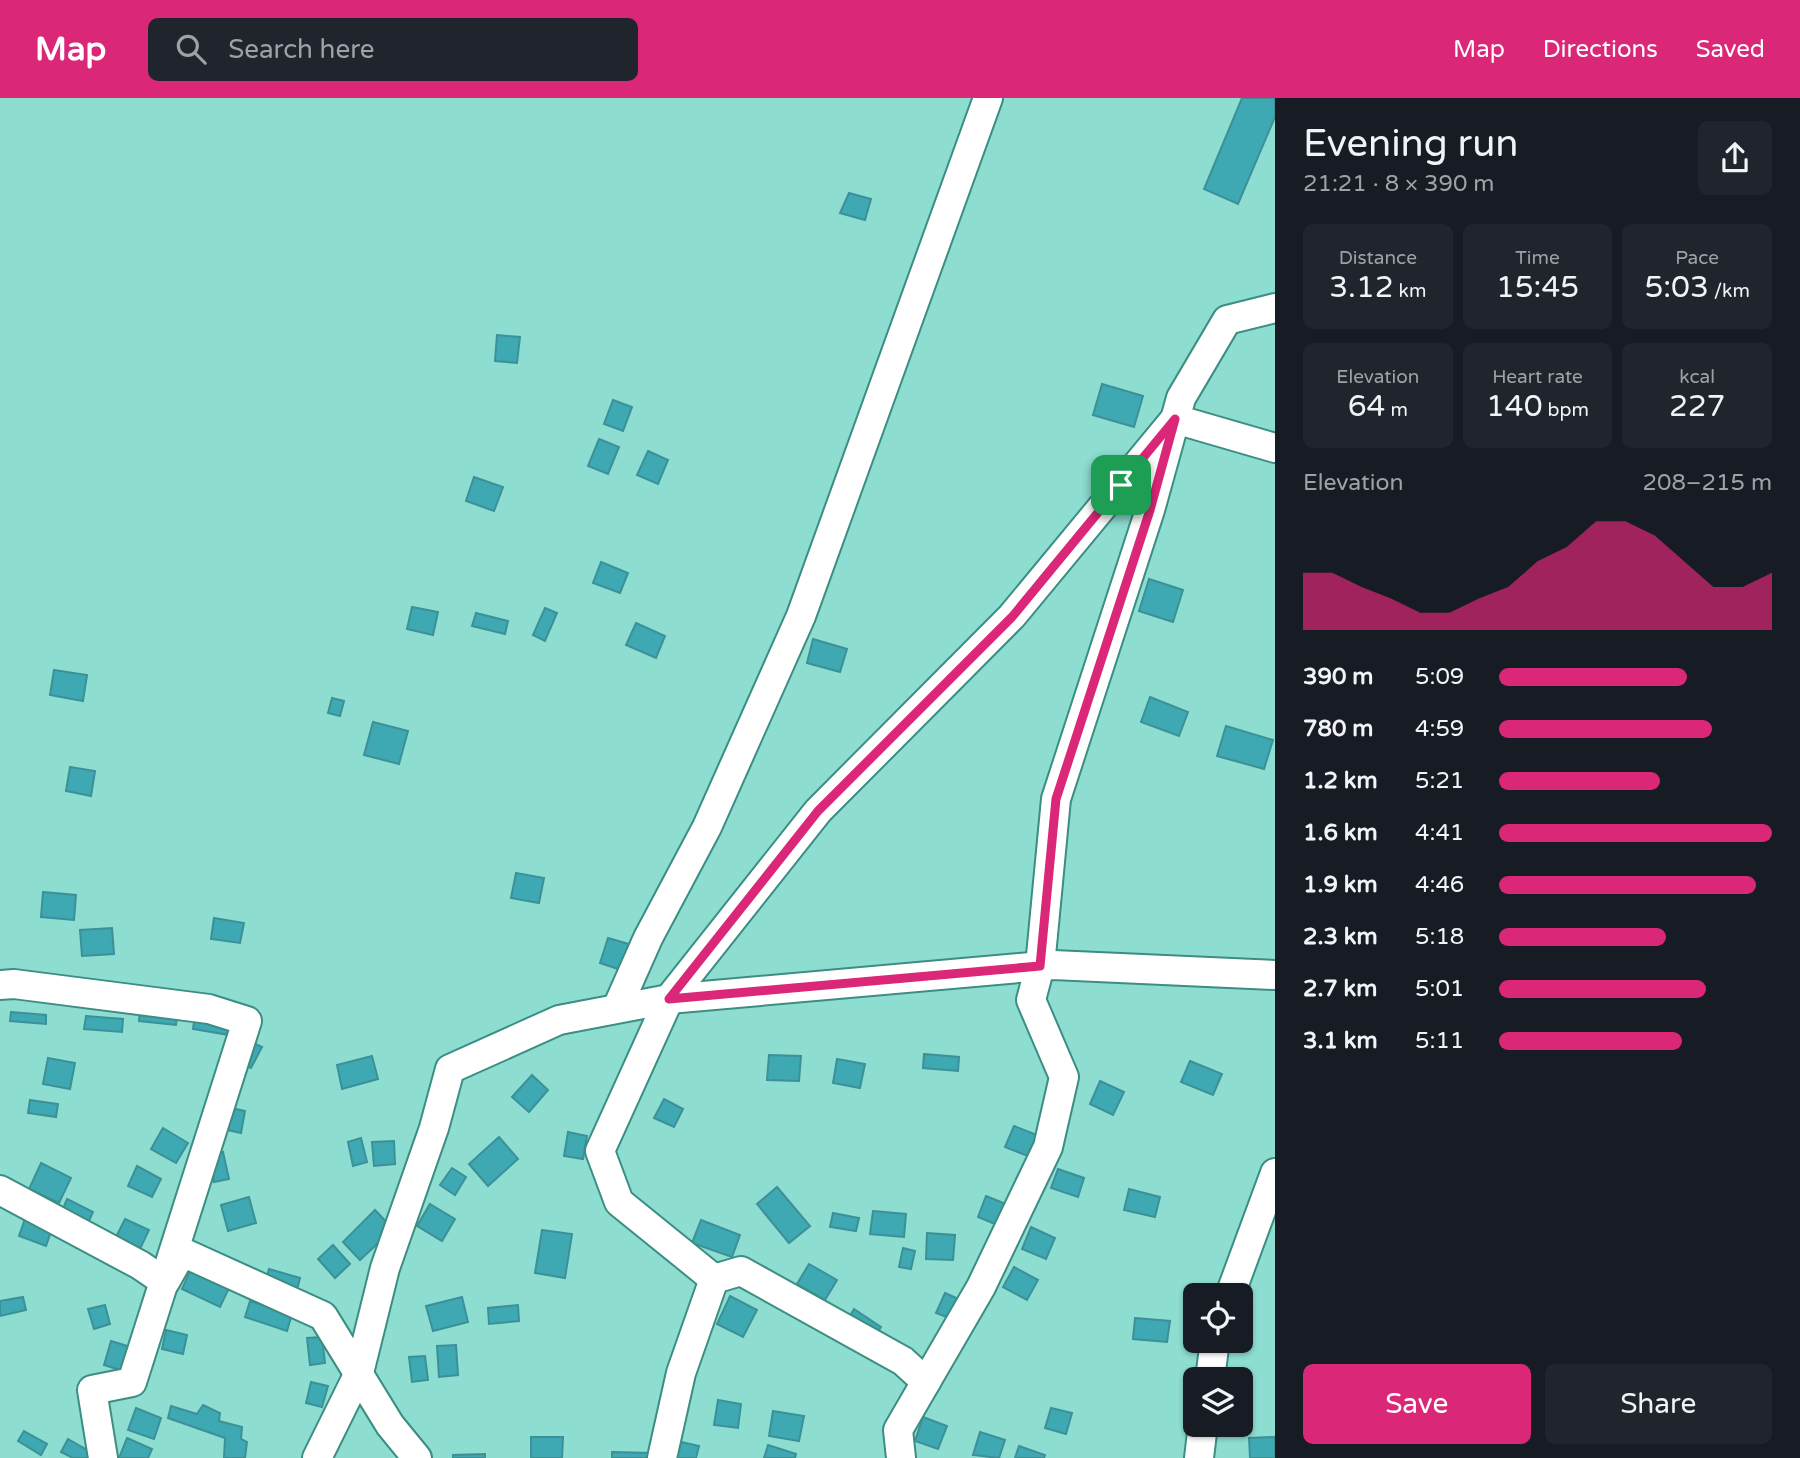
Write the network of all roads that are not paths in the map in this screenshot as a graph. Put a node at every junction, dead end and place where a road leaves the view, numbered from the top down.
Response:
1 (988, 98) edge
2 (1275, 308) edge
3 (1175, 419) junction
4 (1275, 448) edge
5 (1040, 966) junction
6 (1275, 975) edge
7 (0, 985) edge
8 (669, 999) junction
9 (617, 1009) junction
10 (1275, 1174) edge
11 (0, 1190) edge
12 (714, 1279) junction
13 (165, 1282) junction
14 (1234, 1283) edge
15 (359, 1373) junction
16 (926, 1382) junction
17 (1201, 1437) edge
18 (103, 1458) edge
19 (317, 1458) edge
20 (417, 1458) edge
21 (662, 1458) edge
22 (901, 1458) edge
23 (1199, 1458) edge

1 - 9 street
2 - 3 street
3 - 4 street
3 - 5 street
3 - 8 street
5 - 6 street
5 - 8 street
5 - 16 street
7 - 13 street
8 - 9 street
8 - 12 street
9 - 15 street
10 - 14 street
11 - 13 street
12 - 16 street
12 - 21 street
13 - 15 street
13 - 18 street
15 - 19 street
15 - 20 street
16 - 22 street
17 - 23 street

